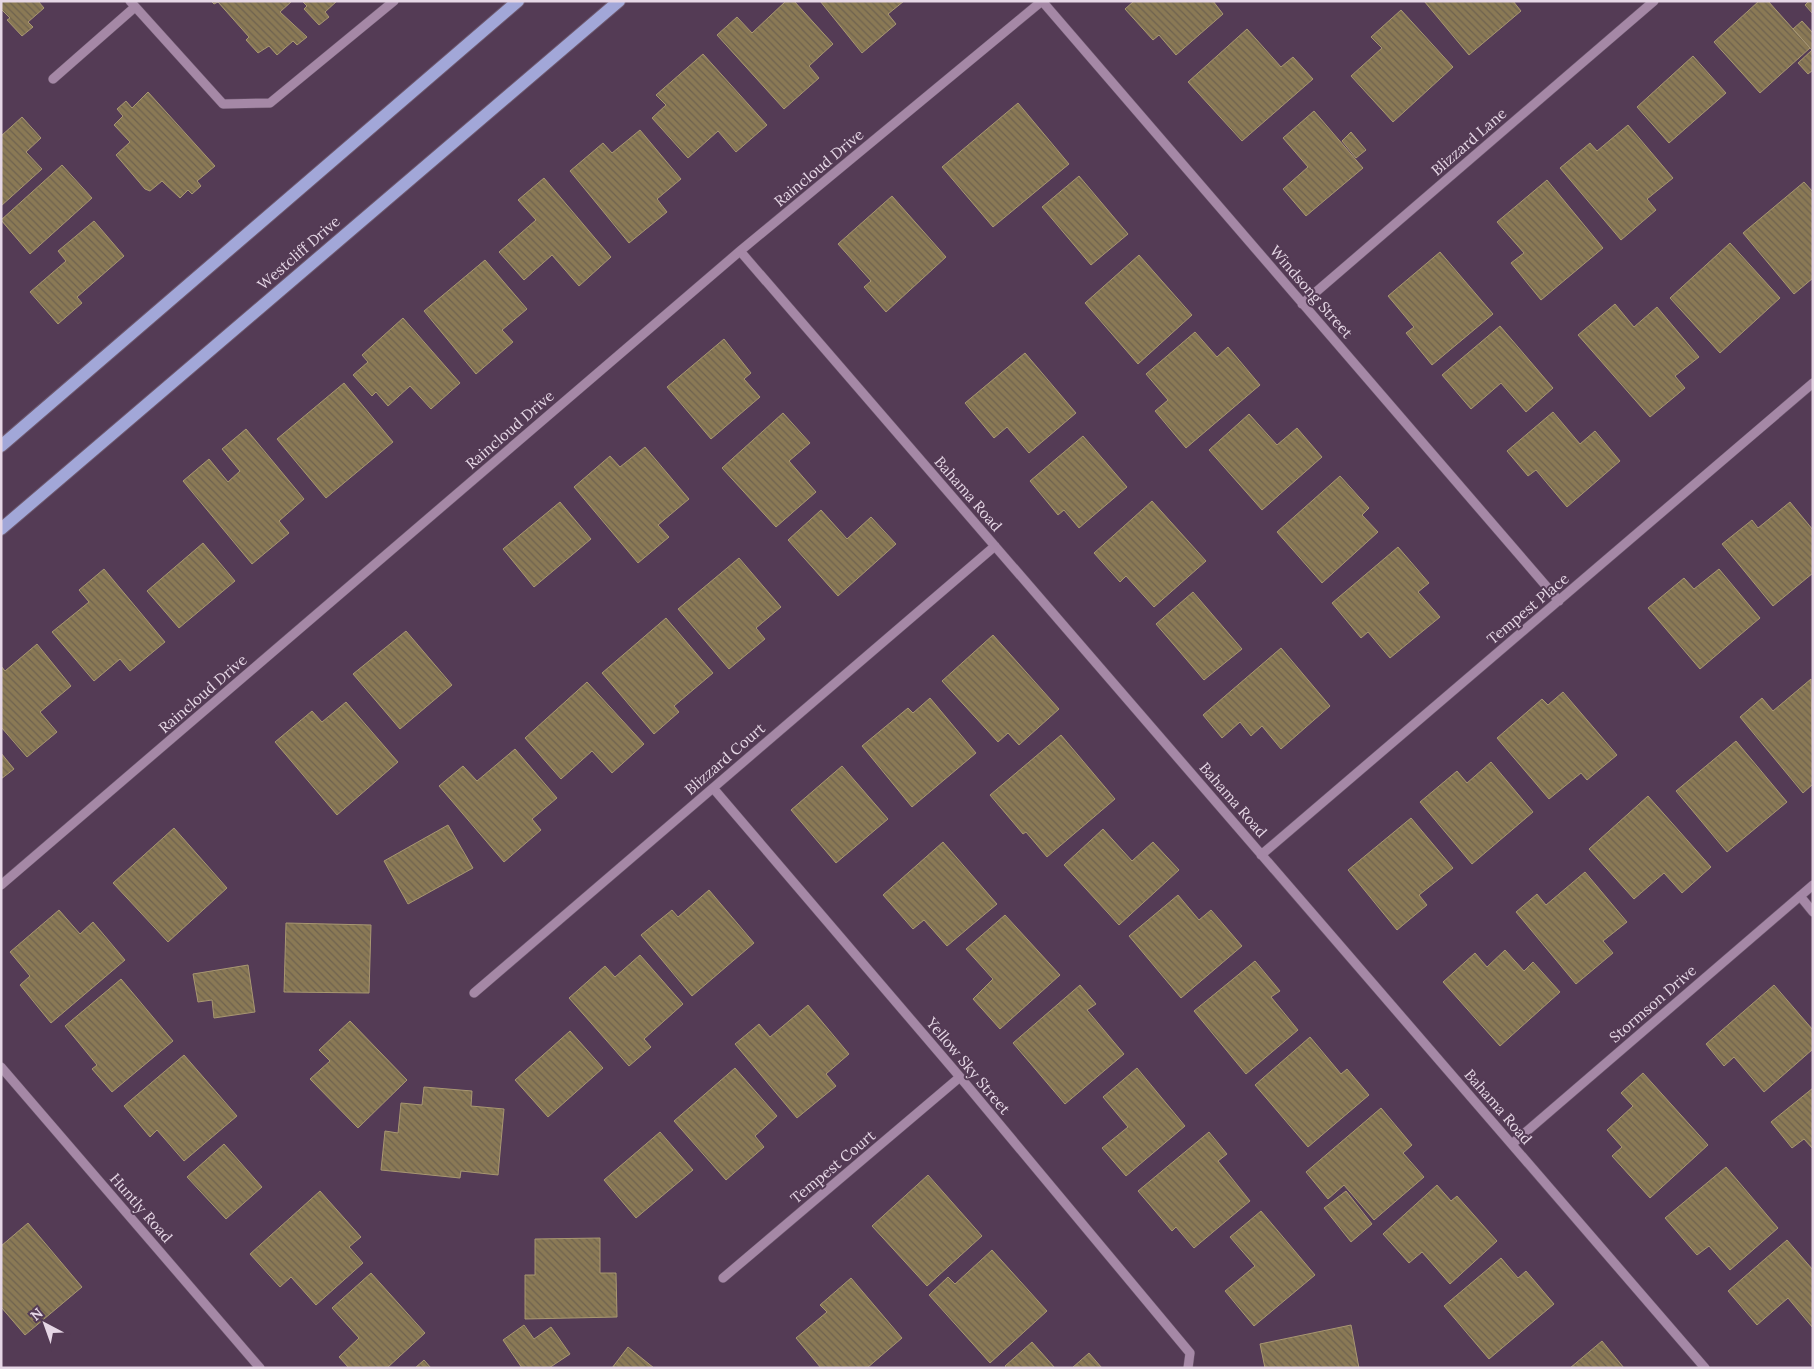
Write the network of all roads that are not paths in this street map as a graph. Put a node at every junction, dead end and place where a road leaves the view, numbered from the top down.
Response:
1 (394, 1) edge
2 (518, 1) edge
3 (619, 1) edge
4 (1042, 1) edge
5 (1654, 1) edge
6 (132, 4) edge
7 (52, 79) dead end
8 (740, 251) junction
9 (1302, 304) junction
10 (1813, 383) edge
11 (1, 446) edge
12 (1, 529) edge
13 (995, 546) junction
14 (1559, 601) junction
15 (713, 788) junction
16 (1261, 855) junction
17 (1, 885) edge
18 (1813, 885) edge
19 (1800, 896) junction
20 (1813, 912) edge
21 (474, 993) dead end
22 (1, 1067) edge
23 (960, 1077) junction
24 (1512, 1144) junction
25 (723, 1278) dead end
26 (260, 1368) edge
27 (1188, 1368) edge
28 (1705, 1368) edge

1 - 6 street
2 - 11 main road
3 - 12 main road, Westcliff Drive
4 - 8 street, Raincloud Drive
4 - 9 street, Windsong Street
5 - 9 street, Blizzard Lane
6 - 7 street
8 - 13 street, Bahama Road
8 - 17 street, Raincloud Drive
9 - 14 street, Windsong Street
10 - 14 street, Tempest Place
13 - 15 street, Blizzard Court
13 - 16 street, Bahama Road
14 - 16 street, Tempest Place
15 - 21 street, Blizzard Court
15 - 23 street, Yellow Sky Street
16 - 24 street, Bahama Road
18 - 19 street, Stormson Drive
19 - 20 street
19 - 24 street, Stormson Drive
22 - 26 street, Huntly Road
23 - 25 street, Tempest Court
23 - 27 street, Yellow Sky Street
24 - 28 street, Bahama Road

